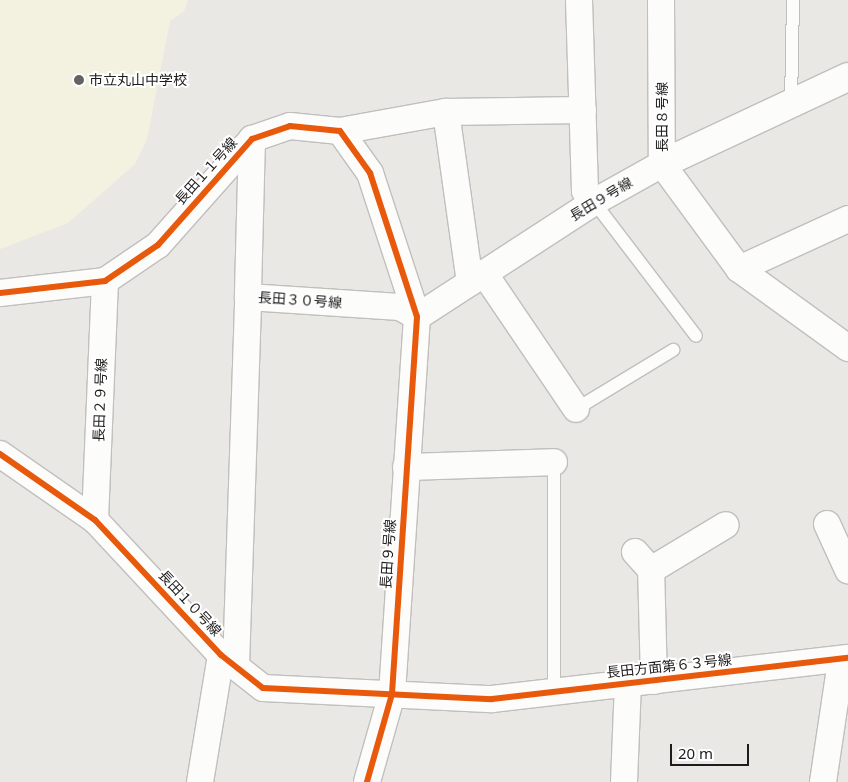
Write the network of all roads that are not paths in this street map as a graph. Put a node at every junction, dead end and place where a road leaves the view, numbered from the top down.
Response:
1 (579, 0) edge
2 (661, 0) edge
3 (793, 0) edge
4 (848, 77) edge
5 (791, 104) junction
6 (583, 110) junction
7 (446, 112) junction
8 (340, 131) junction
9 (252, 138) junction
10 (662, 164) junction
11 (594, 202) junction
12 (848, 218) edge
13 (739, 269) junction
14 (477, 277) junction
15 (105, 281) junction
16 (0, 293) edge
17 (248, 297) junction
18 (417, 317) junction
19 (696, 336) dead end
20 (848, 348) edge
21 (673, 350) dead end
22 (576, 409) joint
23 (0, 454) edge
24 (554, 462) joint
25 (406, 467) junction
26 (95, 520) junction
27 (827, 524) dead end
28 (726, 526) dead end
29 (848, 570) edge
30 (228, 660) junction
31 (844, 660) edge
32 (654, 681) junction
33 (628, 682) junction
34 (554, 692) junction
35 (392, 694) junction
36 (200, 782) edge
37 (367, 782) edge
38 (624, 782) edge
39 (823, 782) edge

1 - 6 street
2 - 10 street, 長田８号線
3 - 5 lane
4 - 5 street, 長田９号線
5 - 10 street, 長田９号線
6 - 7 street, 長田１１号線
6 - 11 street
7 - 8 street, 長田１１号線
7 - 14 street
8 - 9 street, 長田１１号線
8 - 18 street
9 - 15 street, 長田１１号線
9 - 17 street, 長田３０号線
10 - 11 street, 長田９号線
10 - 13 street, 長田８号線
11 - 14 street, 長田９号線
11 - 19 lane
12 - 13 street
13 - 20 street, 長田８号線
14 - 18 street, 長田９号線
14 - 22 street
15 - 16 street, 長田１１号線
15 - 26 street, 長田２９号線
17 - 18 street, 長田３０号線
17 - 30 street
18 - 25 street, 長田９号線
21 - 22 lane
23 - 26 street, 長田１０号線
24 - 25 street
24 - 34 lane
25 - 35 street, 長田９号線
26 - 30 street, 長田１０号線
27 - 29 street
28 - 32 street
30 - 35 street, 長田１０号線
30 - 36 street
31 - 32 street, 長田方面第６３号線
31 - 39 street
32 - 33 street, 長田方面第６３号線
33 - 34 street, 長田方面第６３号線
33 - 38 street
34 - 35 street, 長田方面第６３号線
35 - 37 street, 長田９号線

